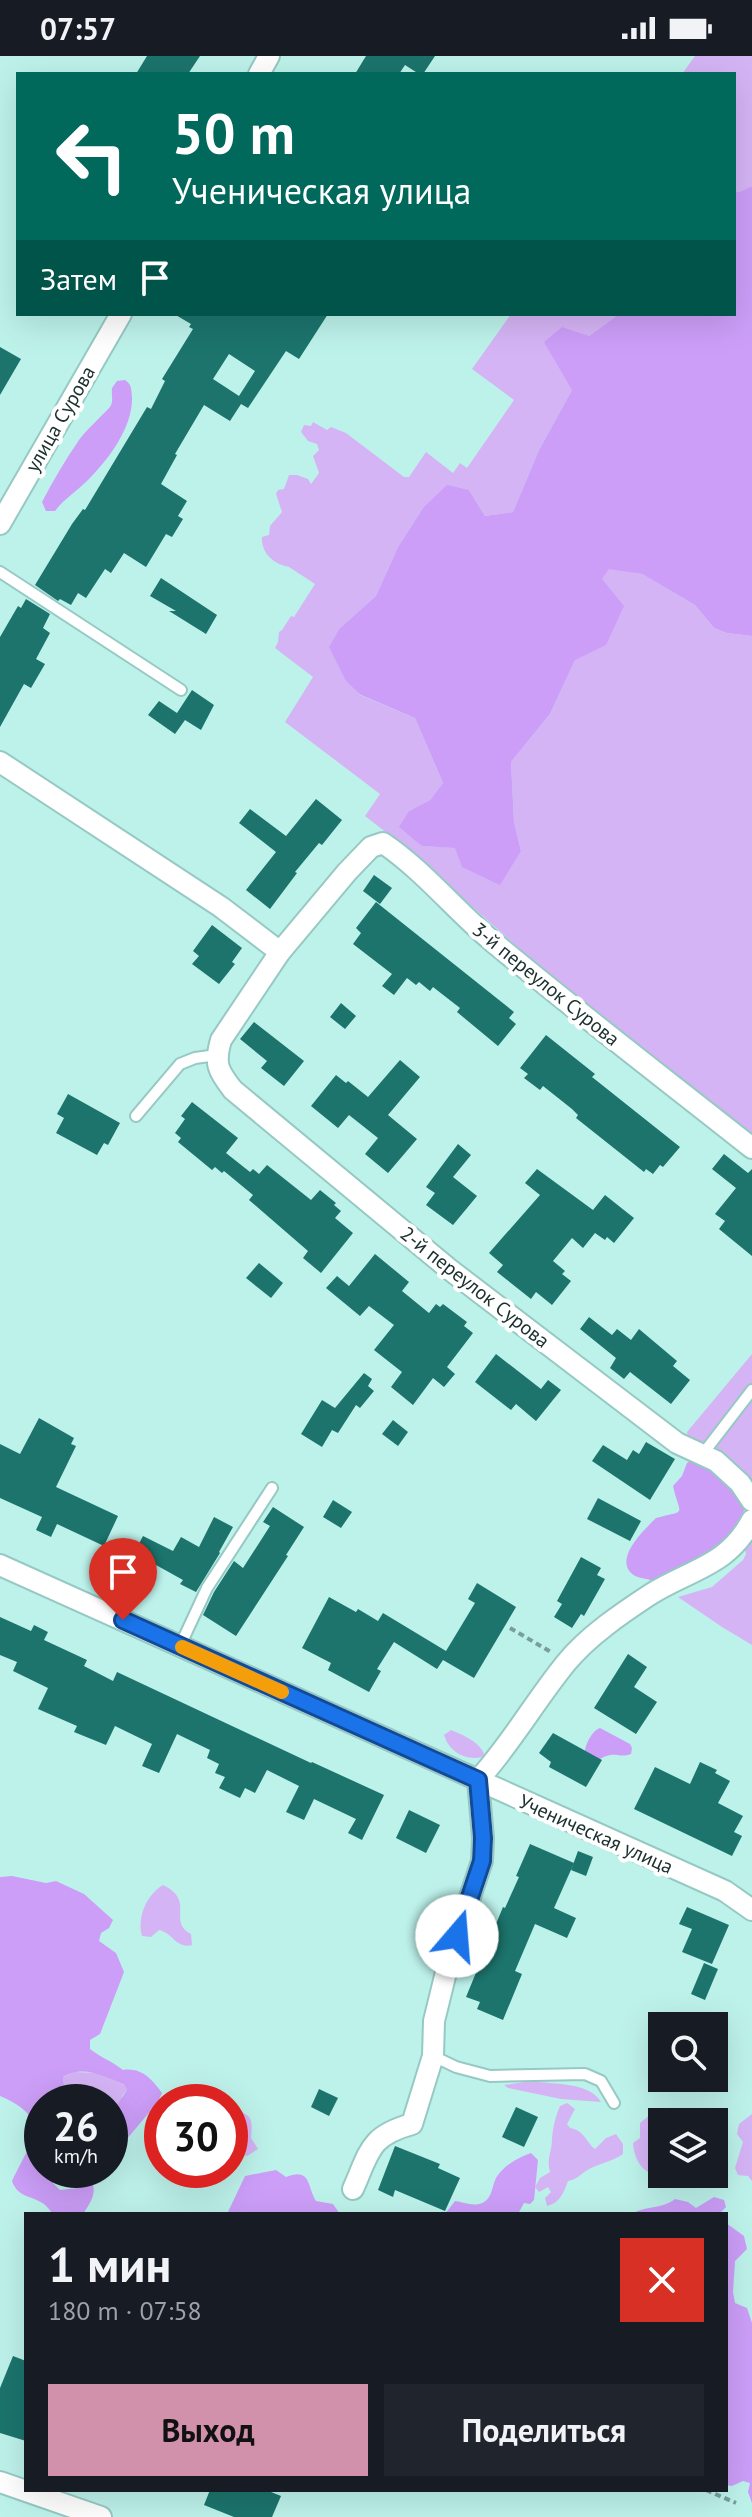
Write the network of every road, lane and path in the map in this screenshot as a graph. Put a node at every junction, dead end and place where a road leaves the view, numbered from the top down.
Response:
1 (120, 316) edge
2 (0, 524) edge
3 (0, 572) edge
4 (181, 690) dead end
5 (0, 762) edge
6 (280, 952) junction
7 (217, 1055) junction
8 (136, 1116) dead end
9 (752, 1148) edge
10 (752, 1390) edge
11 (702, 1455) junction
12 (272, 1488) dead end
13 (752, 1501) edge
14 (752, 1520) edge
15 (0, 1565) edge
16 (510, 1628) dead end
17 (180, 1646) junction
18 (567, 1661) junction
19 (478, 1780) junction
20 (752, 1910) edge
21 (433, 2056) junction
22 (614, 2103) dead end
23 (353, 2189) dead end
24 (0, 2482) edge
25 (24, 2490) edge
26 (29, 2492) edge
27 (711, 2492) edge
28 (736, 2503) dead end
29 (101, 2517) edge

1 - 2 street, улица Сурова
3 - 4 lane
5 - 6 street
6 - 7 street
6 - 9 street, 3-й переулок Сурова
7 - 8 lane
7 - 11 street, 2-й переулок Сурова
10 - 11 lane
11 - 13 street, 2-й переулок Сурова
12 - 17 lane
14 - 18 street
15 - 17 street, Ученическая улица
16 - 18 path
17 - 19 street, Ученическая улица
18 - 19 street
19 - 20 street, Ученическая улица
19 - 21 street
21 - 22 lane
21 - 23 street
24 - 25 street
26 - 29 street
27 - 28 path

